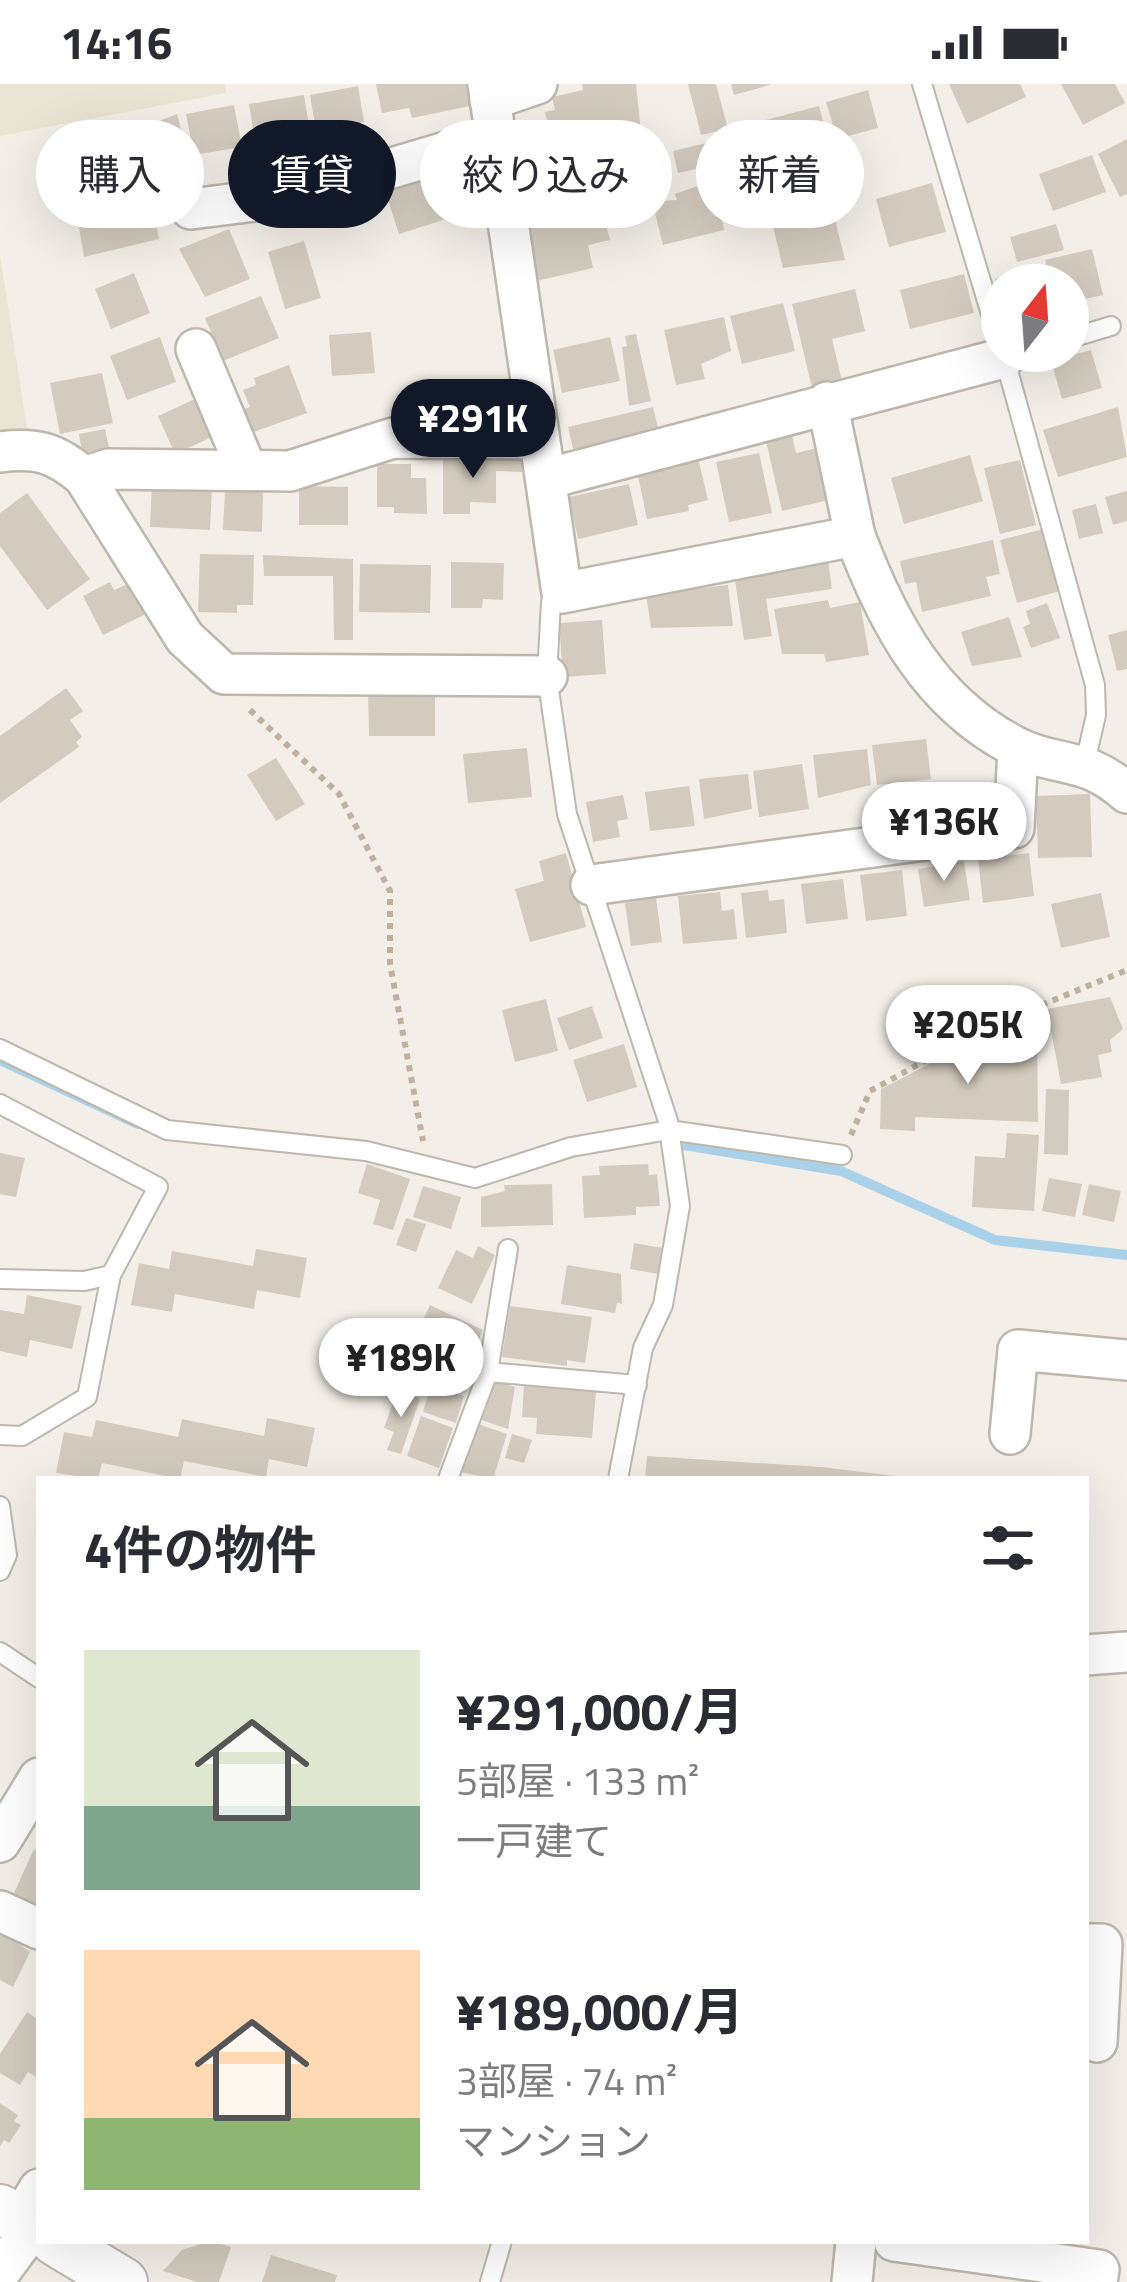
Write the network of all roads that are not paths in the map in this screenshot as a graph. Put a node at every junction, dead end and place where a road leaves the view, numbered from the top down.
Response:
1 (537, 84) edge
2 (922, 84) edge
3 (490, 107) edge
4 (204, 207) edge
5 (981, 266) edge
6 (1112, 326) dead end
7 (1089, 333) edge
8 (196, 350) dead end
9 (981, 361) edge
10 (1014, 372) edge
11 (827, 402) junction
12 (539, 439) junction
13 (0, 452) edge
14 (246, 468) junction
15 (84, 477) junction
16 (546, 479) junction
17 (855, 536) junction
18 (562, 593) junction
19 (548, 676) junction
20 (1018, 748) junction
21 (1085, 763) junction
22 (1127, 793) edge
23 (591, 885) junction
24 (0, 1049) edge
25 (0, 1105) edge
26 (669, 1130) junction
27 (842, 1155) road end
28 (508, 1249) dead end
29 (111, 1275) junction
30 (0, 1279) edge
31 (1127, 1360) edge
32 (488, 1372) junction
33 (408, 1377) dead end
34 (638, 1384) junction
35 (1010, 1434) dead end
36 (0, 1436) edge
37 (449, 1476) edge
38 (619, 1476) edge
39 (0, 1506) edge
40 (0, 1571) edge
41 (0, 1652) edge
42 (1127, 1652) edge
43 (1089, 1655) edge
44 (36, 1676) edge
45 (36, 1783) edge
46 (0, 1843) edge
47 (0, 1911) edge
48 (36, 1928) edge
49 (1089, 1944) edge
50 (1097, 2042) dead end
51 (31, 2220) edge
52 (67, 2244) edge
53 (501, 2244) edge
54 (856, 2244) edge
55 (915, 2244) edge
56 (0, 2272) edge
57 (123, 2282) edge
58 (490, 2282) edge
59 (851, 2282) edge
60 (1097, 2282) edge

1 - 3 street
2 - 5 lane
3 - 4 street
3 - 12 street
6 - 7 lane
8 - 14 street
9 - 11 street
10 - 21 lane
11 - 16 street
11 - 17 street
12 - 14 street
12 - 16 street
13 - 15 street
14 - 15 street
15 - 19 street
16 - 18 street
17 - 18 street
17 - 20 street
18 - 19 lane
19 - 23 lane
20 - 21 street
20 - 23 street
21 - 22 street
23 - 26 lane
24 - 26 lane
25 - 29 lane
26 - 27 lane
26 - 34 lane
28 - 32 lane
29 - 30 lane
29 - 36 lane
31 - 35 street
32 - 33 lane
32 - 34 lane
32 - 37 lane
34 - 38 lane
39 - 40 lane
41 - 44 lane
42 - 43 street
45 - 46 street
47 - 48 street
49 - 50 street
51 - 56 street
52 - 57 street
53 - 58 lane
54 - 59 street
55 - 60 street

